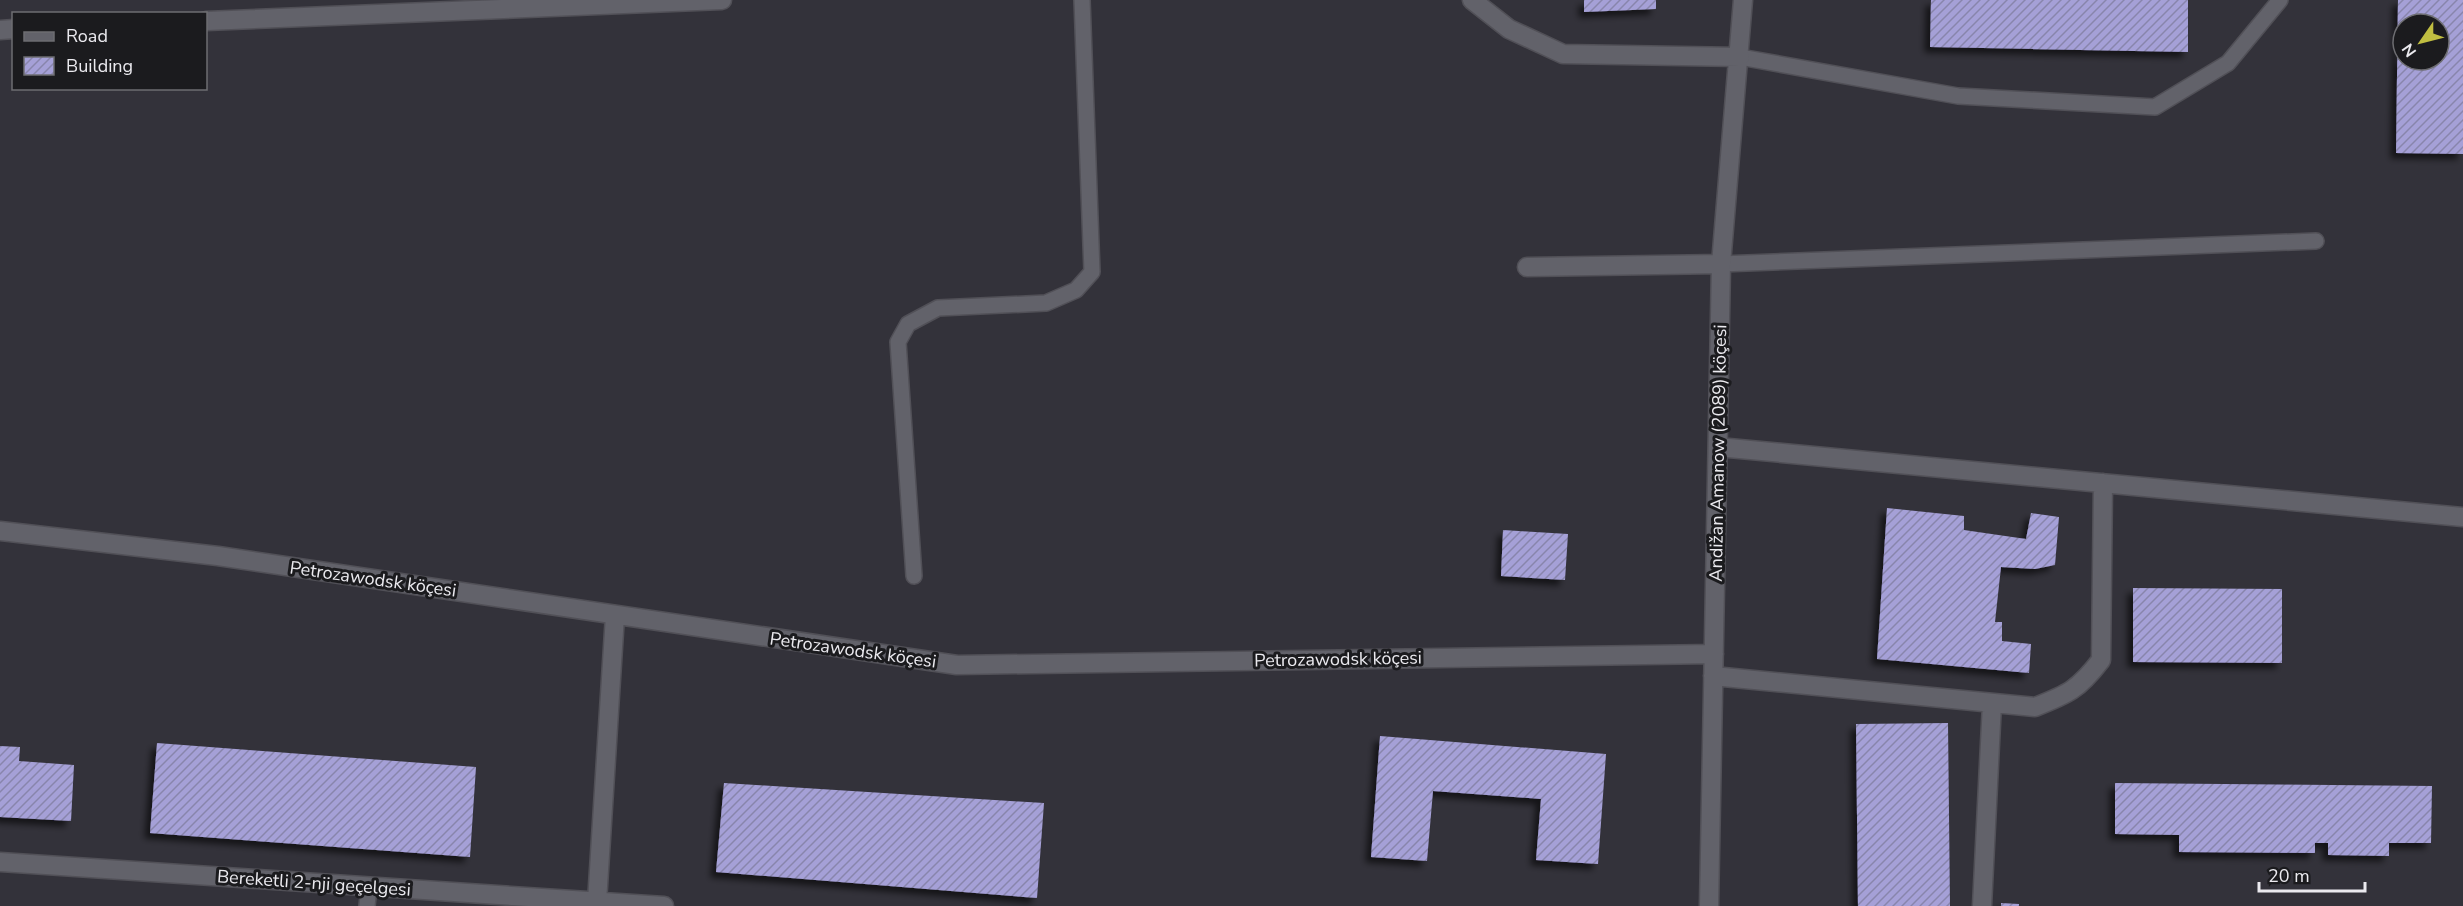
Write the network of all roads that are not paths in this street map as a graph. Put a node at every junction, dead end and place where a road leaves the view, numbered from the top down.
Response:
1 (722, 0) edge
2 (1082, 0) edge
3 (1472, 0) edge
4 (1743, 0) edge
5 (2280, 0) edge
6 (207, 21) edge
7 (1740, 57) junction
8 (2316, 241) dead end
9 (1721, 264) junction
10 (1527, 267) dead end
11 (1718, 447) junction
12 (2103, 483) junction
13 (2463, 517) edge
14 (0, 531) edge
15 (914, 576) dead end
16 (615, 615) junction
17 (1714, 654) junction
18 (1713, 676) junction
19 (1992, 703) junction
20 (0, 862) edge
21 (369, 887) junction
22 (597, 902) junction
23 (368, 906) edge
24 (664, 906) edge
25 (1709, 906) edge
26 (1982, 906) edge

1 - 6 street
2 - 15 lane
3 - 7 street
4 - 7 street, Andižan Amanow (2089) köçesi
5 - 7 lane
7 - 9 street, Andižan Amanow (2089) köçesi
8 - 9 lane
9 - 10 street
9 - 11 street, Andižan Amanow (2089) köçesi
11 - 12 street
11 - 17 street, Andižan Amanow (2089) köçesi
12 - 13 street
12 - 19 street
14 - 16 street, Petrozawodsk köçesi
16 - 17 street, Petrozawodsk köçesi
16 - 22 street
17 - 18 street, Andižan Amanow (2089) köçesi
18 - 19 street
18 - 25 street, Andižan Amanow (2089) köçesi
19 - 26 street
20 - 21 street, Bereketli 2-nji geçelgesi
21 - 22 street, Bereketli 2-nji geçelgesi
21 - 23 lane
22 - 24 street, Bereketli 2-nji geçelgesi

